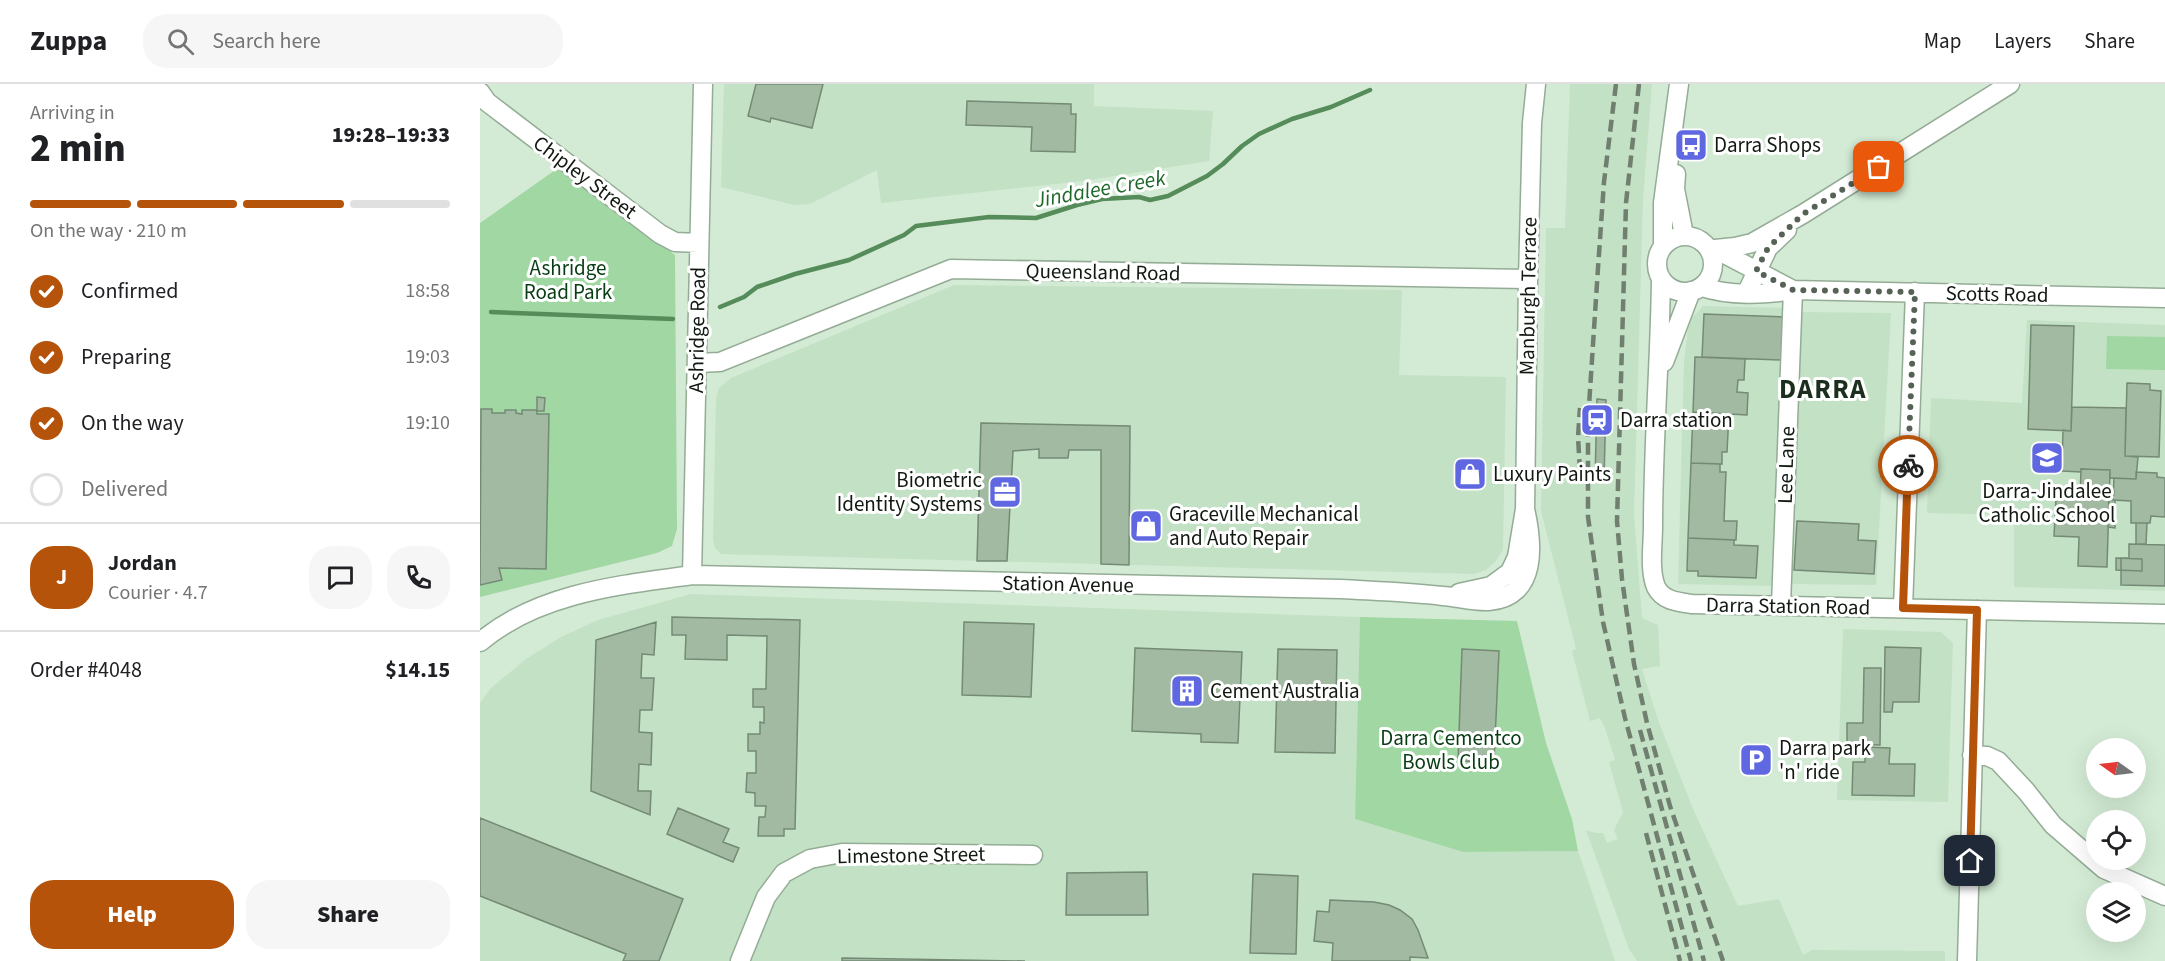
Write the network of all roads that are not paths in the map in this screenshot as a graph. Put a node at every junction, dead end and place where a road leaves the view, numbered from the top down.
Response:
1 (703, 84) edge
2 (1536, 84) edge
3 (1680, 84) edge
4 (2010, 84) edge
5 (480, 92) edge
6 (1677, 112) junction
7 (1803, 214) junction
8 (1684, 235) junction
9 (699, 243) junction
10 (1663, 247) junction
11 (1711, 248) junction
12 (1756, 271) junction
13 (1661, 278) junction
14 (1528, 279) junction
15 (1696, 289) junction
16 (1793, 290) junction
17 (1747, 292) junction
18 (1915, 292) junction
19 (2165, 298) edge
20 (696, 363) junction
21 (1657, 380) junction
22 (1525, 509) junction
23 (1529, 567) joint
24 (1510, 572) joint
25 (692, 575) junction
26 (1444, 596) junction
27 (1781, 605) junction
28 (1903, 608) junction
29 (1977, 610) junction
30 (2165, 614) edge
31 (480, 642) edge
32 (1972, 755) junction
33 (1032, 855) dead end
34 (2165, 896) edge
35 (740, 961) edge
36 (1967, 961) edge

1 - 9 street, Ashridge Road
2 - 14 street, Manburgh Terrace
3 - 6 street
4 - 7 street
5 - 9 street, Chipley Street
6 - 8 street
6 - 10 street
7 - 11 street
7 - 12 street
8 - 10 street
8 - 11 street
9 - 20 street, Ashridge Road
10 - 13 street
11 - 12 street, Scotts Road
11 - 15 street
12 - 16 street, Scotts Road
12 - 17 street
13 - 15 street
13 - 21 street
14 - 20 street, Queensland Road
14 - 22 street, Manburgh Terrace
15 - 17 street, Scotts Road
15 - 21 street
16 - 17 street, Scotts Road
16 - 18 street, Scotts Road
16 - 27 street, Lee Lane
18 - 19 street, Scotts Road
18 - 28 street
20 - 25 street, Ashridge Road
21 - 27 street, Darra Station Road
22 - 23 street, Manburgh Terrace
22 - 24 street, Manburgh Terrace
23 - 26 street, Station Avenue
24 - 26 street, Station Avenue
25 - 26 street, Station Avenue
25 - 31 street, Station Avenue
27 - 28 street, Darra Station Road
28 - 29 street, Darra Station Road
29 - 30 street, Darra Station Road
29 - 32 street
32 - 34 street
32 - 36 street
33 - 35 street, Limestone Street

